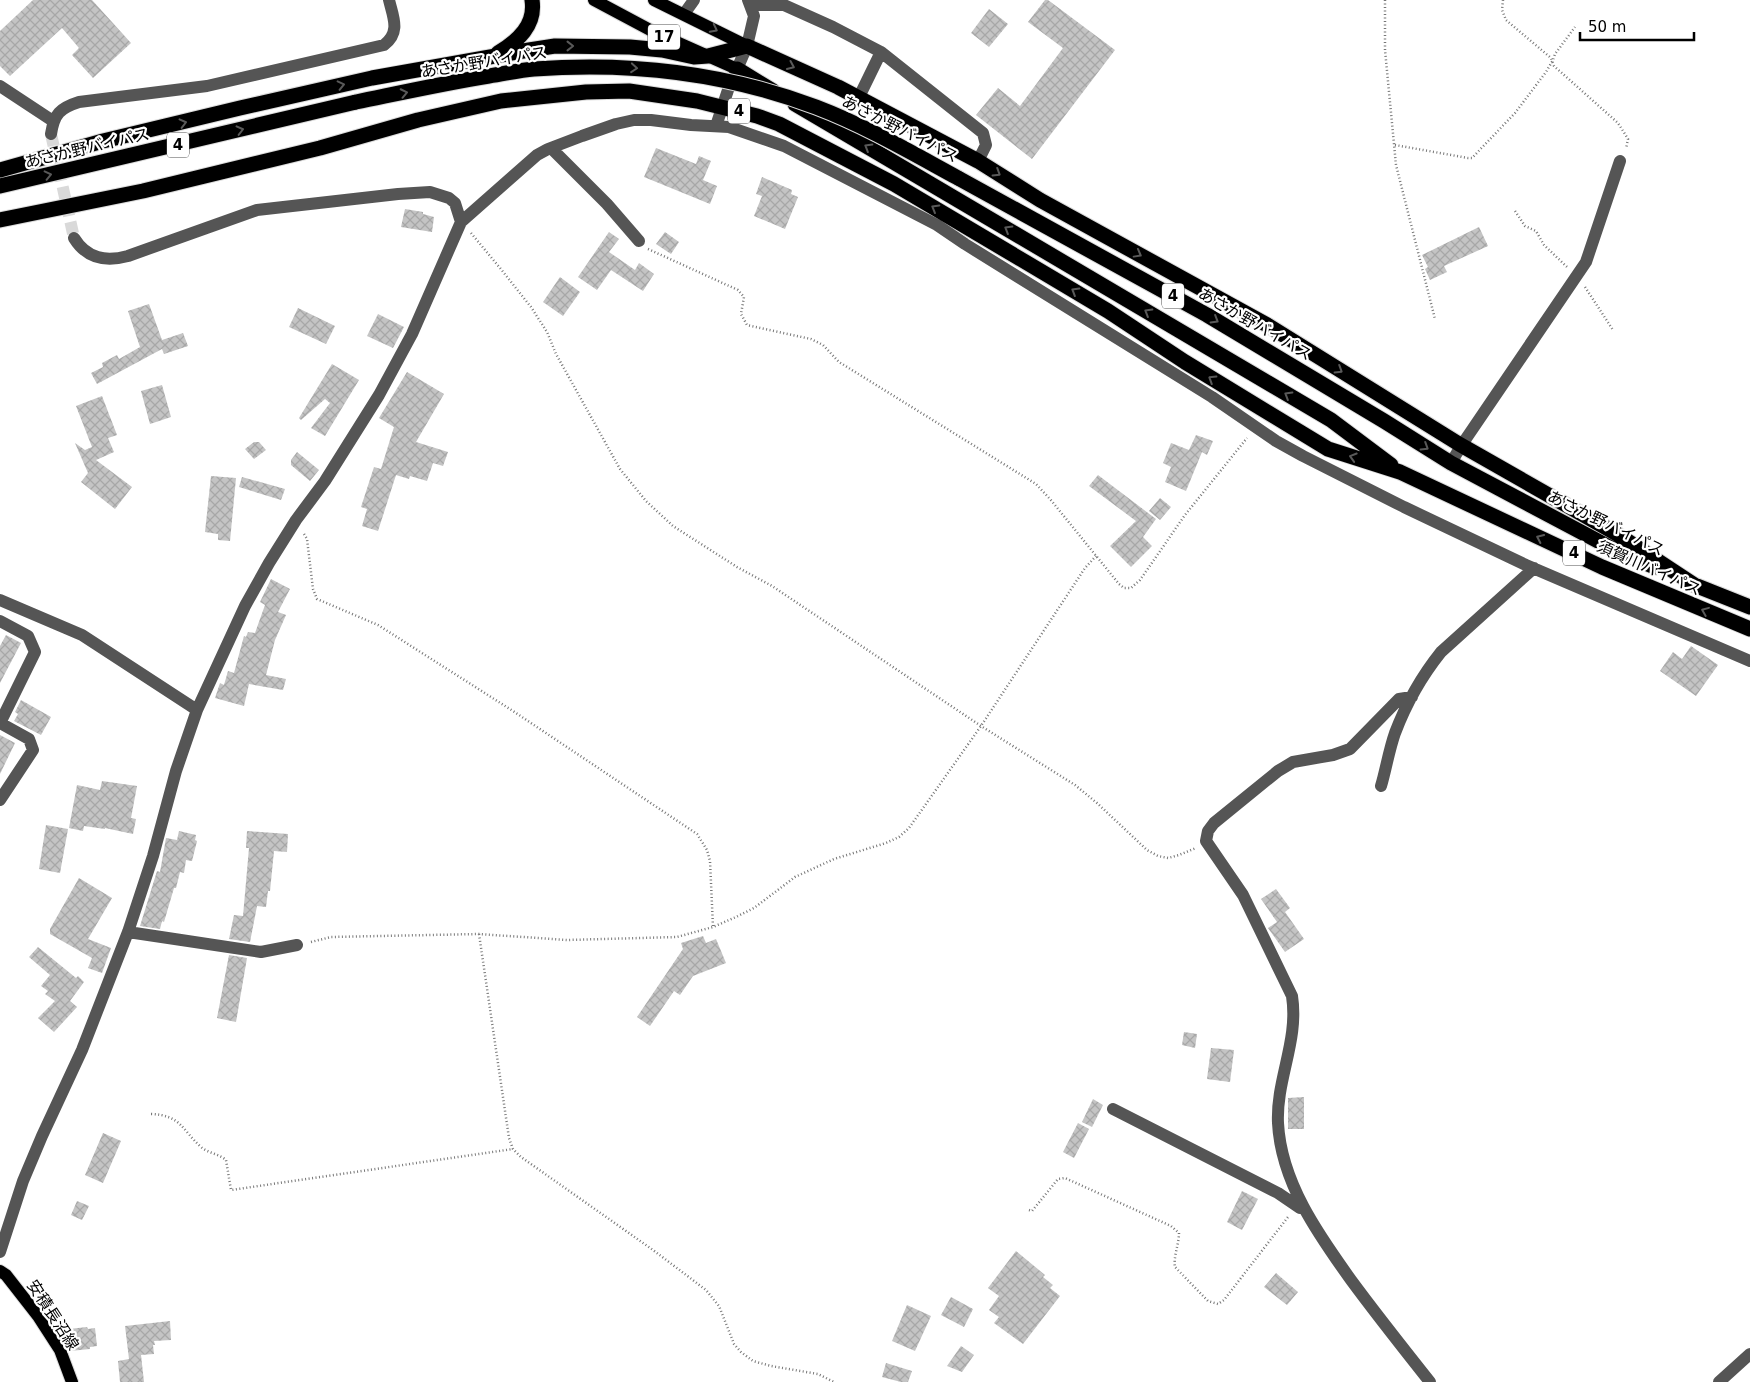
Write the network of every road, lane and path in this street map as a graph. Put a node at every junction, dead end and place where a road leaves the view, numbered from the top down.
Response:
1 (389, 0) edge
2 (532, 0) edge
3 (594, 0) edge
4 (654, 0) edge
5 (694, 0) edge
6 (1385, 0) edge
7 (1503, 0) edge
8 (749, 2) edge
9 (684, 14) junction
10 (1575, 27) dead end
11 (747, 46) junction
12 (881, 52) junction
13 (493, 56) junction
14 (708, 56) junction
15 (1552, 62) junction
16 (737, 69) junction
17 (0, 86) edge
18 (859, 97) junction
19 (722, 107) junction
20 (53, 121) junction
21 (716, 126) junction
22 (51, 134) tunnel mouth
23 (1395, 145) junction
24 (551, 148) junction
25 (978, 160) junction
26 (1620, 161) joint
27 (0, 170) edge
28 (0, 186) edge
29 (0, 220) edge
30 (461, 222) junction
31 (74, 238) tunnel mouth
32 (639, 240) joint
33 (483, 247) dead end
34 (1435, 319) dead end
35 (1256, 427) junction
36 (1462, 446) junction
37 (1451, 463) junction
38 (1400, 472) junction
39 (294, 524) junction
40 (1096, 556) junction
41 (1534, 568) junction
42 (1696, 586) junction
43 (0, 600) edge
44 (1750, 607) edge
45 (0, 621) edge
46 (1750, 629) edge
47 (1750, 661) edge
48 (1412, 697) junction
49 (198, 710) junction
50 (0, 723) edge
51 (981, 726) junction
52 (1381, 786) dead end
53 (0, 800) edge
54 (1206, 842) junction
55 (713, 927) junction
56 (128, 932) junction
57 (479, 934) junction
58 (297, 945) joint
59 (1112, 1109) dead end
60 (151, 1114) dead end
61 (513, 1149) junction
62 (1300, 1207) junction
63 (1029, 1210) dead end
64 (0, 1252) edge
65 (0, 1271) edge
66 (1750, 1354) edge
67 (72, 1382) edge
68 (834, 1382) edge
69 (1430, 1382) edge
70 (1719, 1382) edge

1 - 20 street
2 - 13 highway
3 - 14 main road, 17
4 - 9 main road, 17
5 - 9 street
6 - 23 path
7 - 15 path
8 - 11 street
8 - 12 street
9 -> 11 main road, 17
10 - 15 path
11 - 14 highway
11 - 16 street
11 -> 18 highway
12 - 18 street
12 - 25 street
13 -> 14 highway
27 -> 13 highway
14 - 16 main road, 17
15 - 23 path
15 - 26 path
16 - 19 street
38 -> 16 highway
17 - 20 street
18 - 25 highway
19 - 21 street
19 - 29 highway, 4
38 -> 19 highway, 4
20 - 22 street
21 - 24 street
21 - 35 street
23 - 34 path
24 - 30 street
24 - 32 street
25 -> 36 highway
26 - 36 street
28 -> 37 highway, あさか野バイパス / 4, bridge
30 - 31 street
30 - 39 street
32 - 40 path
33 - 51 path
35 - 40 path
35 - 41 street
36 - 37 street
36 - 42 highway
37 - 42 highway, あさか野バイパス / 4
46 -> 38 highway, 須賀川バイパス / 4
39 - 49 street
39 - 55 path
40 - 51 path
41 - 47 street
41 - 48 street
42 - 44 highway, 須賀川バイパス / 4
43 - 49 street
45 - 50 street
48 - 52 street
48 - 54 street
49 - 56 street
50 - 53 street
51 - 54 path
51 - 55 path
54 - 62 street
55 - 57 path
56 - 58 street
56 - 64 street
57 - 58 path
57 - 61 path
59 - 62 street
60 - 61 path
61 - 68 path
62 - 63 path
62 - 69 street
65 - 67 main road, 安積長沼線
66 - 70 street

